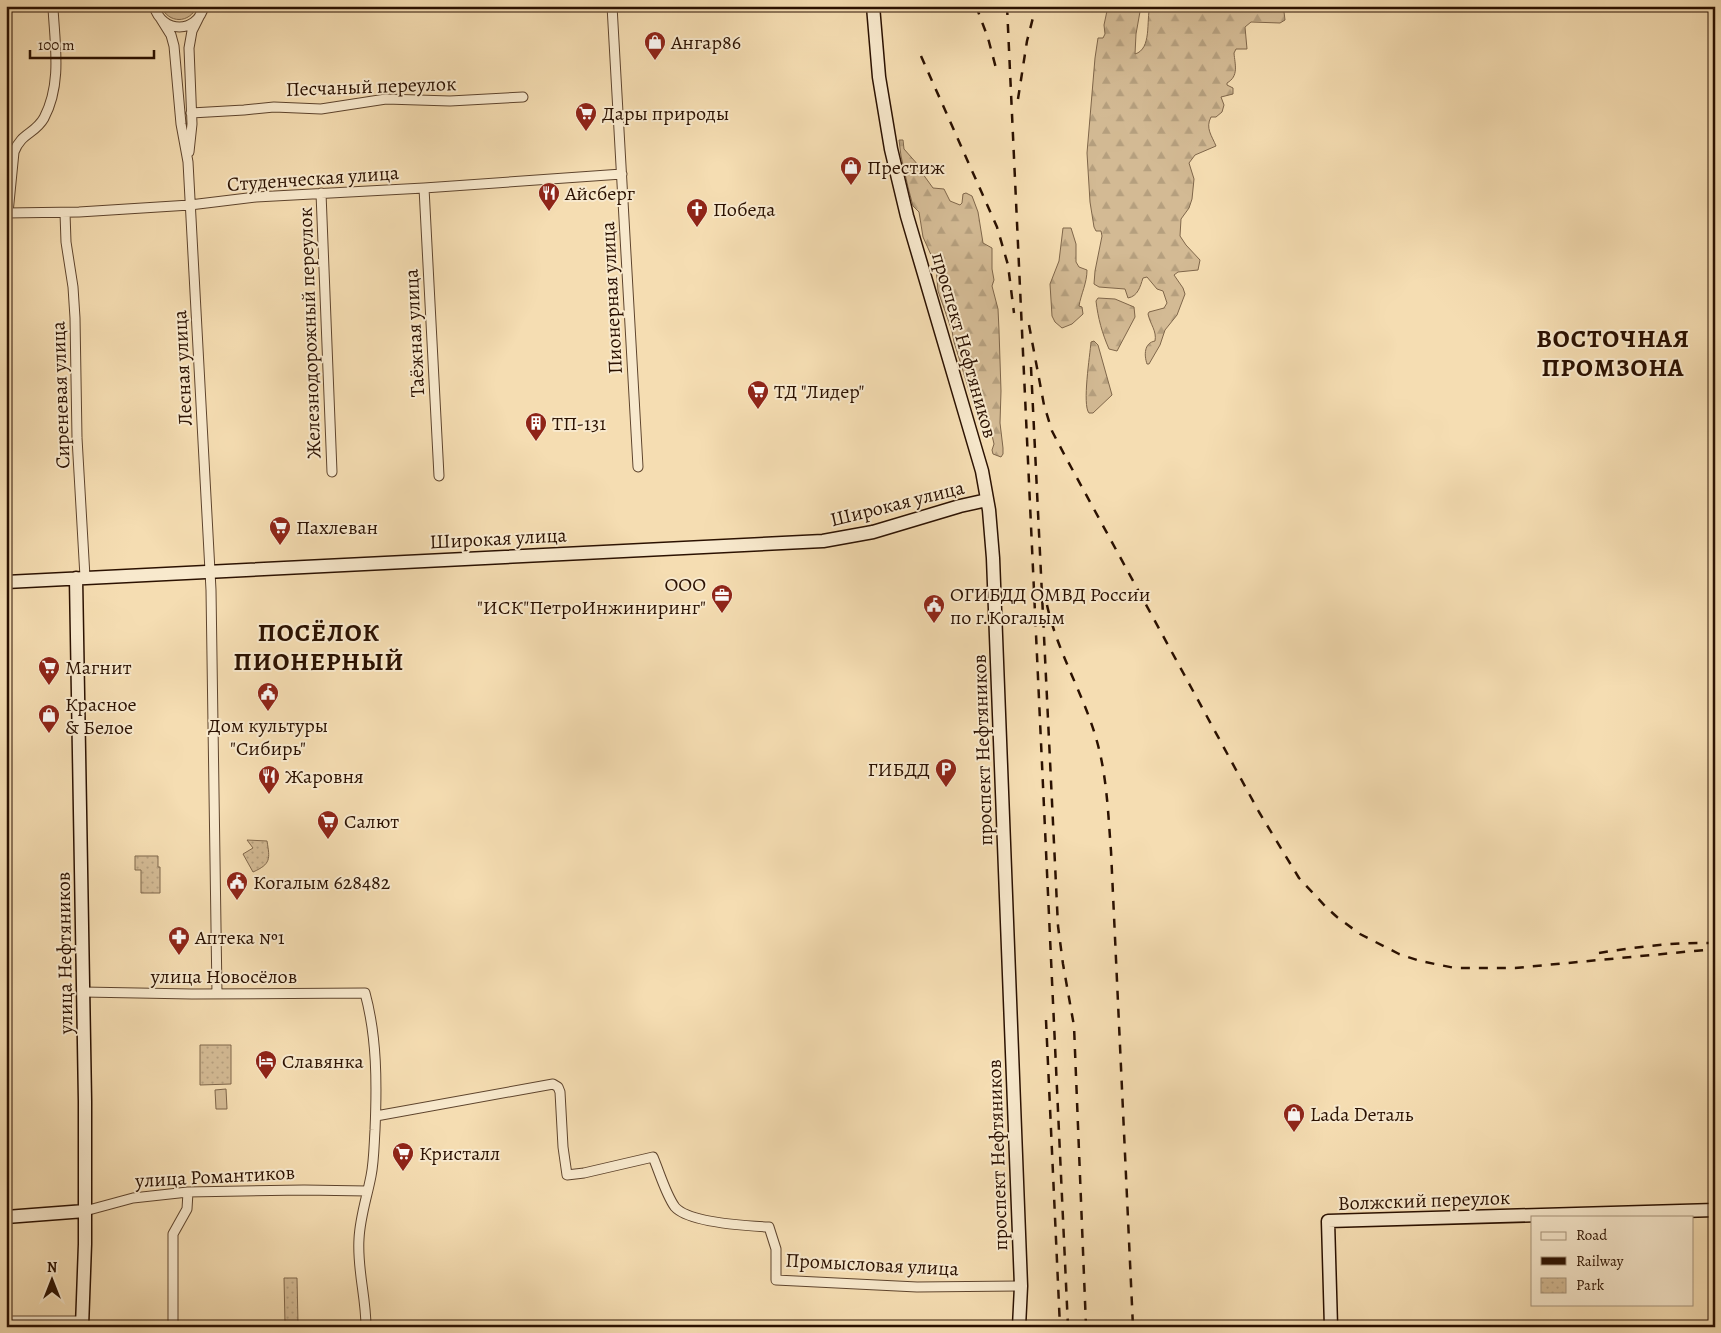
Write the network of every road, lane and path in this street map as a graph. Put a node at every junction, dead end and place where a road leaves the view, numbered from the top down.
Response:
1 (150, 6) edge
2 (154, 6) edge
3 (612, 6) edge
4 (873, 6) edge
5 (53, 8) dead end
6 (203, 11) edge
7 (160, 18) junction
8 (523, 97) dead end
9 (191, 113) junction
10 (188, 162) junction
11 (622, 174) junction
12 (424, 188) junction
13 (321, 193) junction
14 (190, 205) junction
15 (7, 213) edge
16 (65, 213) junction
17 (638, 467) dead end
18 (332, 472) dead end
19 (439, 476) dead end
20 (987, 500) junction
21 (210, 571) junction
22 (80, 577) junction
23 (6, 582) edge
24 (83, 992) junction
25 (218, 994) junction
26 (376, 1116) junction
27 (367, 1191) junction
28 (188, 1192) junction
29 (1715, 1210) edge
30 (85, 1211) junction
31 (6, 1217) edge
32 (1021, 1286) junction
33 (6, 1321) edge
34 (82, 1324) edge
35 (173, 1327) edge
36 (366, 1327) edge
37 (1019, 1327) edge
38 (1331, 1327) edge

1 - 7 street
2 - 7 street
3 - 11 street, Пионерная улица
4 - 20 street, проспект Нефтяников
5 - 15 street
6 - 7 street
6 - 9 street, Лесная улица
7 - 10 street, Лесная улица
8 - 9 street, Песчаный переулок
9 - 10 street, Лесная улица
10 - 14 street, Лесная улица
11 - 12 street, Студенческая улица
11 - 17 street, Пионерная улица
12 - 13 street, Студенческая улица
12 - 19 street, Таёжная улица
13 - 14 street, Студенческая улица
13 - 18 street, Железнодорожный переулок
14 - 16 street, Студенческая улица
14 - 21 street, Лесная улица
15 - 16 street, Студенческая улица
16 - 22 street, Сиреневая улица
20 - 21 street, Широкая улица
20 - 32 street, проспект Нефтяников
21 - 22 street, Широкая улица
21 - 25 street, Лесная улица
22 - 23 street, Широкая улица
22 - 24 street, улица Нефтяников
24 - 25 street, улица Новосёлов
24 - 30 street, улица Нефтяников
25 - 26 street, улица Новосёлов
26 - 27 street
26 - 32 street, Промысловая улица
27 - 28 street, улица Романтиков
27 - 36 street
28 - 30 street, улица Романтиков
28 - 35 street
29 - 38 street, Волжский переулок
30 - 31 street, улица Романтиков
30 - 34 street, улица Нефтяников
32 - 37 street, проспект Нефтяников
33 - 34 street

